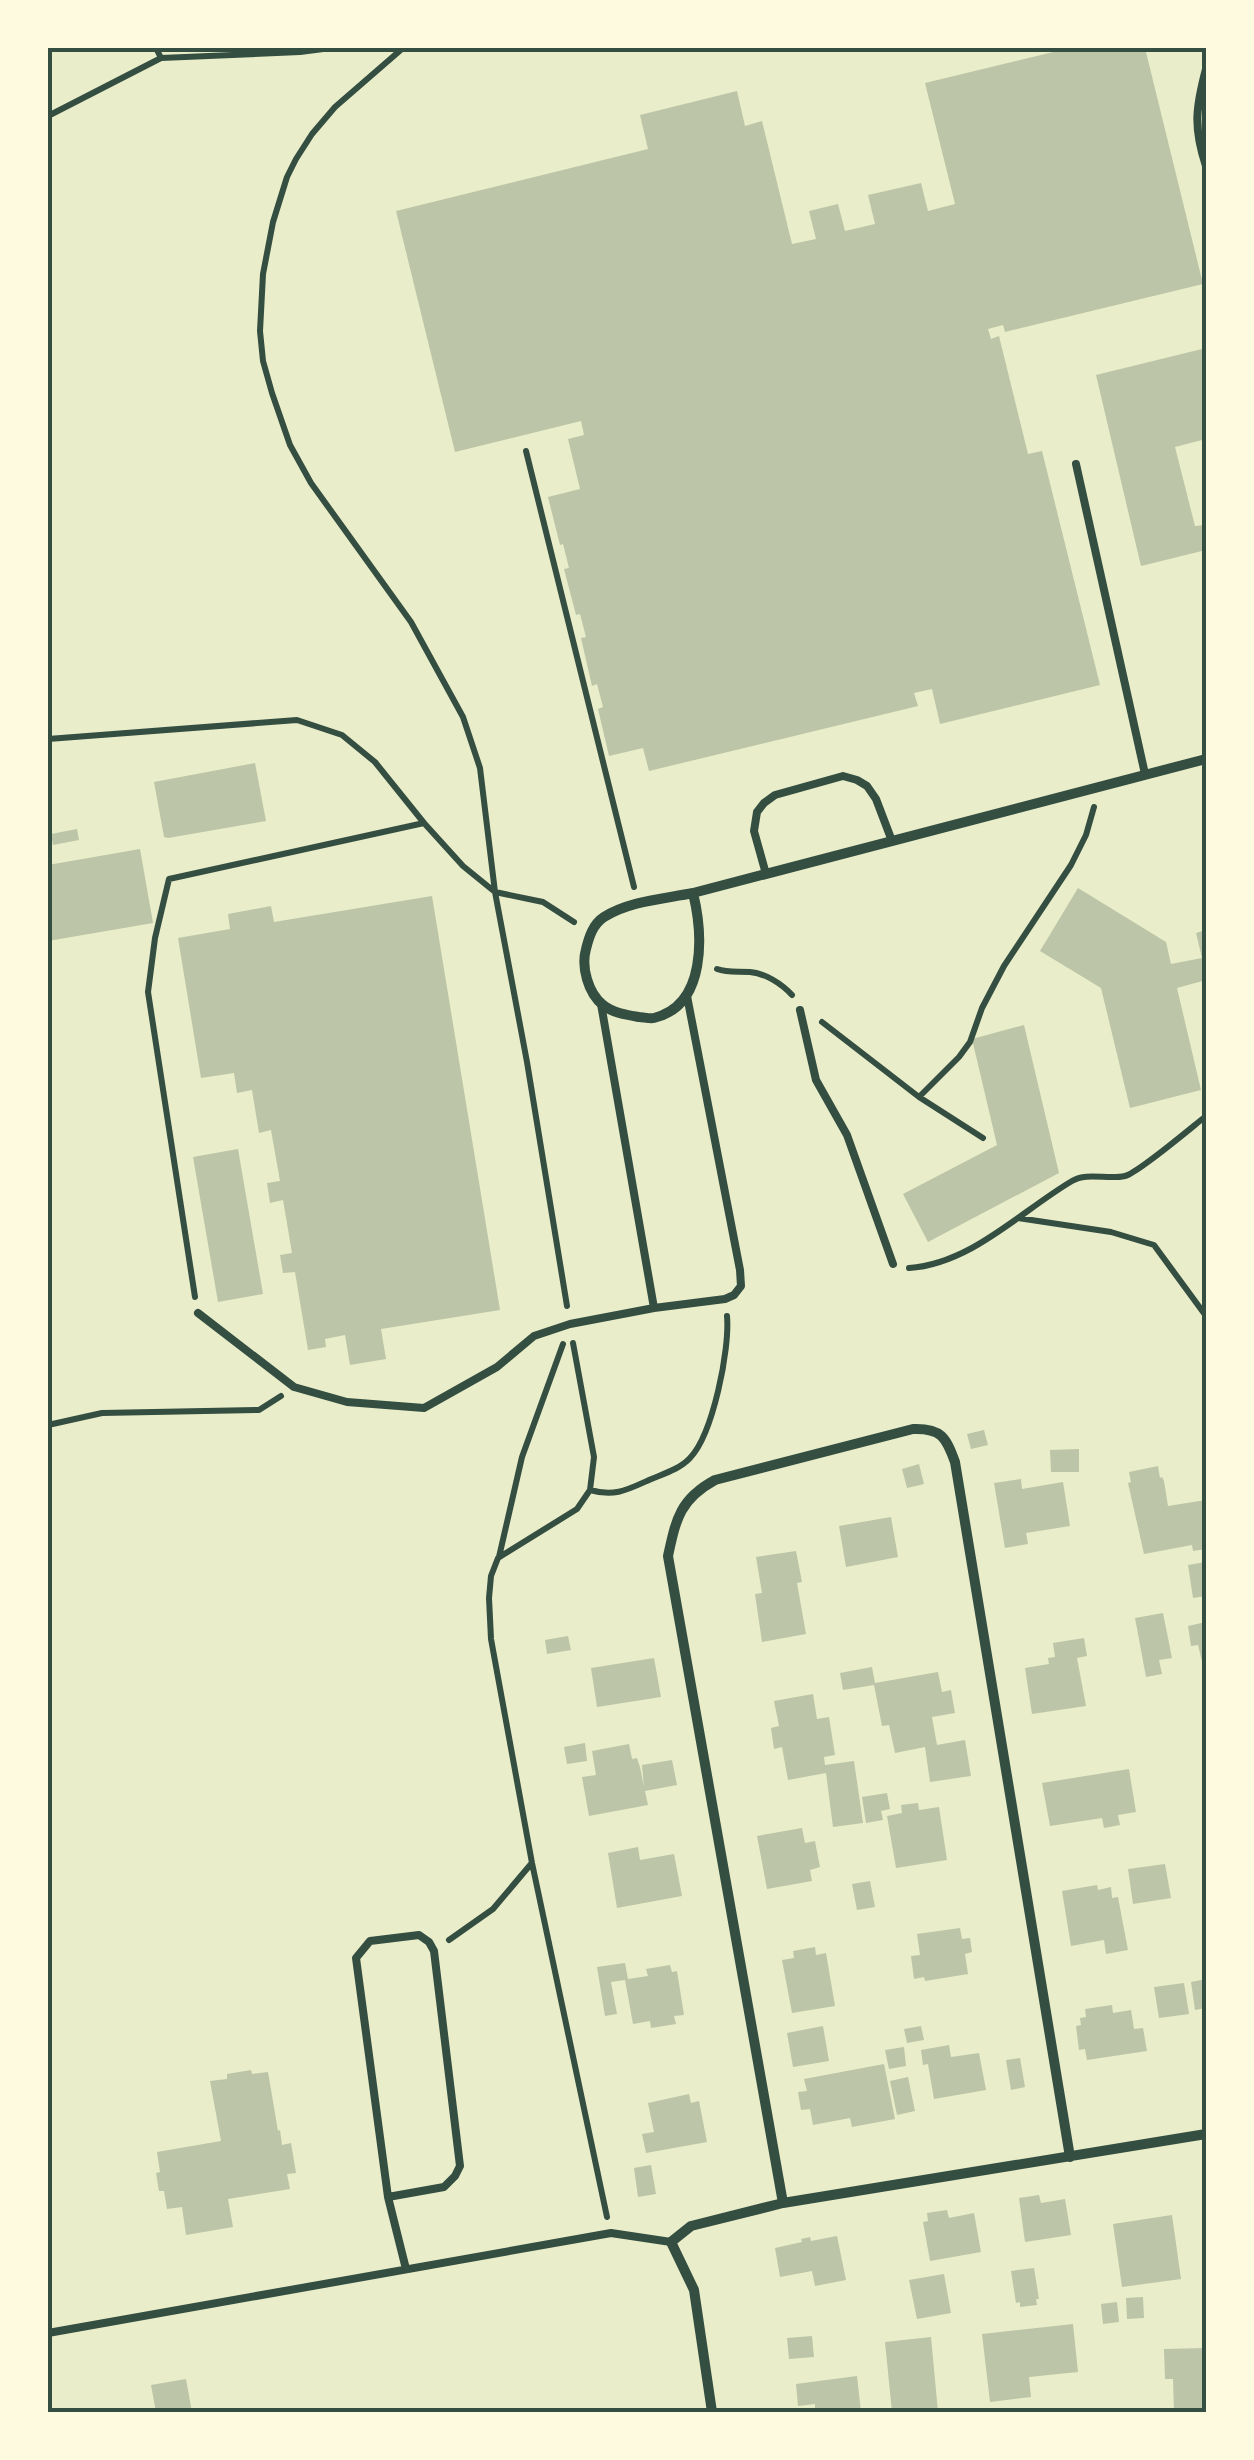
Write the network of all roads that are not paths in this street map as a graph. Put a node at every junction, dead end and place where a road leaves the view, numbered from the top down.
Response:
1 (1206, 69) edge
2 (1206, 166) edge
3 (1076, 464) dead end
4 (1206, 759) edge
5 (1145, 774) junction
6 (892, 841) junction
7 (766, 874) junction
8 (692, 893) junction
9 (687, 996) junction
10 (601, 1004) junction
11 (800, 1010) road end
12 (893, 1264) road end
13 (654, 1308) junction
14 (198, 1312) road end
15 (1206, 2134) edge
16 (1070, 2157) junction
17 (388, 2197) junction
18 (784, 2203) junction
19 (671, 2242) junction
20 (406, 2270) junction
21 (48, 2333) edge
22 (712, 2412) edge

1 - 2 lane
3 - 5 lane
4 - 5 street
5 - 6 street
6 - 7 street
6 - 7 lane
7 - 8 street
8 - 9 street
8 - 10 street
9 - 10 street
9 - 13 lane
10 - 13 lane
11 - 12 lane
13 - 14 lane
15 - 16 street
16 - 18 street
16 - 18 street
17 - 17 lane
17 - 20 lane
18 - 19 street
19 - 20 lane
19 - 22 street
20 - 21 lane

